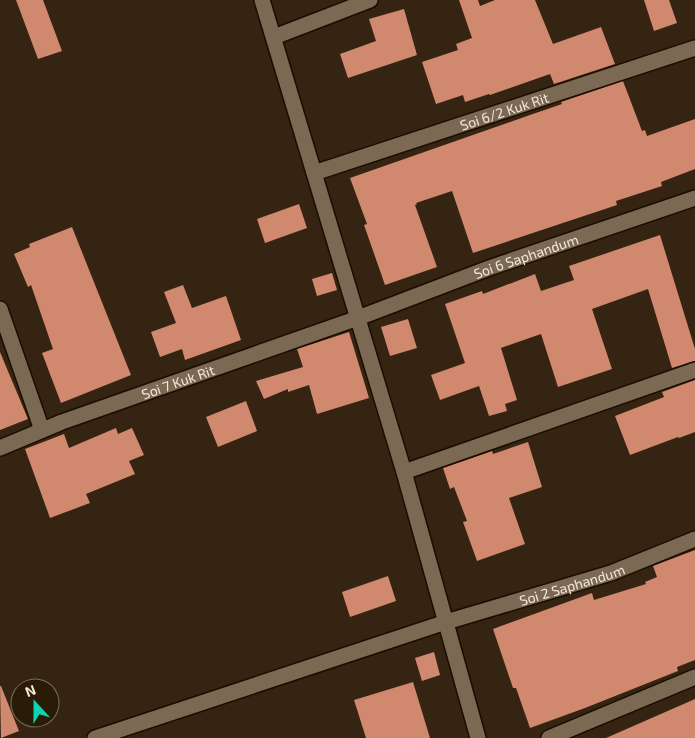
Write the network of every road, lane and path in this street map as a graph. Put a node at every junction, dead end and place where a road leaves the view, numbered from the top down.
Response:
1 (262, 0) edge
2 (370, 0) edge
3 (274, 37) junction
4 (695, 48) edge
5 (314, 173) junction
6 (695, 198) edge
7 (0, 309) edge
8 (358, 318) junction
9 (695, 370) edge
10 (42, 430) junction
11 (0, 448) edge
12 (404, 472) junction
13 (695, 539) edge
14 (446, 622) junction
15 (695, 677) edge
16 (95, 738) edge
17 (478, 738) edge
18 (548, 738) edge

1 - 3 street
2 - 3 street
3 - 5 street
4 - 5 street, Soi 6/2 Kuk Rit
5 - 8 street
6 - 8 street, Soi 6 Saphandum
7 - 10 street
8 - 10 street, Soi 7 Kuk Rit
8 - 12 street
9 - 12 street
10 - 11 street, Soi 7 Kuk Rit
12 - 14 street
13 - 14 street, Soi 2 Saphandum
14 - 16 street, Soi 2 Saphandum
14 - 17 street
15 - 18 street

